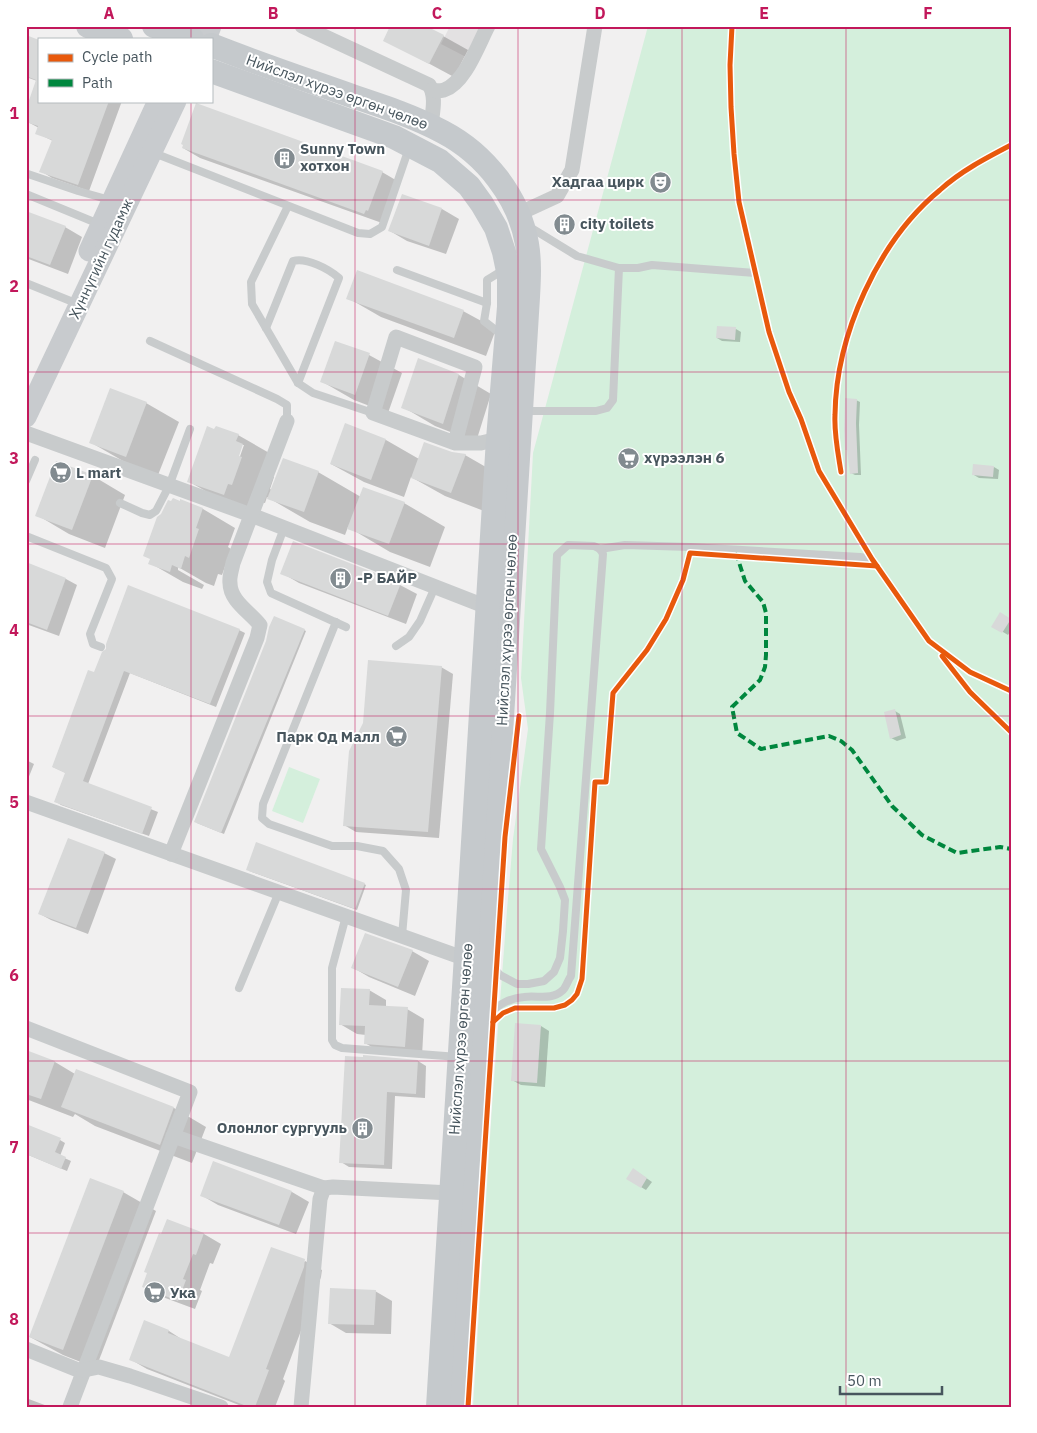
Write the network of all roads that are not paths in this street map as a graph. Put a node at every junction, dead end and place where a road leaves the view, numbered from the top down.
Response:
1 (88, 26) edge
2 (154, 26) edge
3 (211, 26) edge
4 (302, 26) edge
5 (488, 26) edge
6 (596, 26) edge
7 (194, 36) edge
8 (118, 38) edge
9 (212, 45) edge
10 (212, 71) edge
11 (432, 90) junction
12 (158, 102) edge
13 (176, 102) edge
14 (431, 126) junction
15 (410, 146) junction
16 (152, 152) junction
17 (28, 174) dead end
18 (26, 194) edge
19 (119, 204) junction
20 (288, 206) junction
21 (520, 218) junction
22 (101, 225) junction
23 (507, 268) junction
24 (619, 268) junction
25 (396, 270) dead end
26 (755, 273) dead end
27 (26, 283) edge
28 (73, 302) junction
29 (487, 303) junction
30 (266, 328) junction
31 (506, 338) junction
32 (150, 340) dead end
33 (298, 383) junction
34 (26, 386) edge
35 (521, 412) junction
36 (373, 413) junction
37 (26, 417) edge
38 (286, 421) joint
39 (190, 428) dead end
40 (26, 433) edge
41 (498, 439) junction
42 (455, 443) junction
43 (35, 460) dead end
44 (26, 481) edge
45 (169, 486) junction
46 (120, 503) dead end
47 (251, 516) junction
48 (284, 528) junction
49 (26, 536) edge
50 (600, 549) junction
51 (872, 559) dead end
52 (435, 587) junction
53 (494, 621) junction
54 (336, 622) junction
55 (346, 627) dead end
56 (396, 646) dead end
57 (102, 647) dead end
58 (26, 802) edge
59 (171, 854) junction
60 (279, 892) junction
61 (346, 916) junction
62 (402, 936) junction
63 (477, 960) junction
64 (239, 988) dead end
65 (26, 1028) edge
66 (483, 1028) junction
67 (460, 1057) junction
68 (174, 1136) junction
69 (464, 1164) junction
70 (324, 1188) junction
71 (451, 1193) junction
72 (26, 1350) edge
73 (83, 1371) junction
74 (70, 1407) edge
75 (221, 1407) edge
76 (301, 1407) edge
77 (438, 1407) edge
78 (458, 1407) edge

1 - 8 main road
2 - 7 main road
3 - 7 main road
4 - 11 street
5 - 11 street
6 - 21 street
9 - 14 main road, Нийслэл хүрээ өргөн чөлөө
10 - 15 main road, Нийслэл хүрээ өргөн чөлөө
11 - 14 street
12 - 19 main road, Хүннүгийн гудамж
13 - 16 main road, Хүннүгийн гудамж
14 - 21 main road, Нийслэл хүрээ өргөн чөлөө
15 - 20 lane
15 - 23 main road, Нийслэл хүрээ өргөн чөлөө
16 - 19 main road, Хүннүгийн гудамж
16 - 20 lane
17 - 19 lane
18 - 22 lane
19 - 22 main road, Хүннүгийн гудамж
19 - 28 main road, Хүннүгийн гудамж
20 - 30 lane
21 - 24 lane
21 - 35 main road, Нийслэл хүрээ өргөн чөлөө
22 - 28 main road, Хүннүгийн гудамж
23 - 29 lane
23 - 31 main road, Нийслэл хүрээ өргөн чөлөө
24 - 26 lane
24 - 35 lane
25 - 29 lane
27 - 28 lane
28 - 34 main road, Хүннүгийн гудамж
28 - 37 main road, Хүннүгийн гудамж
29 - 31 lane
30 - 33 lane
30 - 33 lane
31 - 41 main road, Нийслэл хүрээ өргөн чөлөө
32 - 38 lane
33 - 36 lane
35 - 53 main road, Нийслэл хүрээ өргөн чөлөө
36 - 42 street
36 - 42 street
38 - 47 street
39 - 45 lane
40 - 45 street
41 - 42 street
41 - 53 main road, Нийслэл хүрээ өргөн чөлөө
43 - 44 lane
45 - 46 lane
45 - 47 street
47 - 48 street
47 - 59 street
48 - 52 street
48 - 54 lane
49 - 57 lane
50 - 51 lane
50 - 63 lane
50 - 66 lane
52 - 53 street
52 - 56 lane
53 - 63 main road, Нийслэл хүрээ өргөн чөлөө
54 - 55 lane
54 - 62 lane
58 - 59 street
59 - 60 street
60 - 61 street
60 - 64 lane
61 - 62 street
61 - 67 lane
62 - 63 street
63 - 66 main road, Нийслэл хүрээ өргөн чөлөө
63 - 67 main road, Нийслэл хүрээ өргөн чөлөө
65 - 68 street
66 - 69 main road, Нийслэл хүрээ өргөн чөлөө
67 - 69 main road, Нийслэл хүрээ өргөн чөлөө
68 - 70 street
68 - 73 street
69 - 71 main road, Нийслэл хүрээ өргөн чөлөө
69 - 78 main road, Нийслэл хүрээ өргөн чөлөө
70 - 71 street
70 - 76 street
71 - 77 main road, Нийслэл хүрээ өргөн чөлөө
72 - 73 street
73 - 74 street
73 - 75 street

